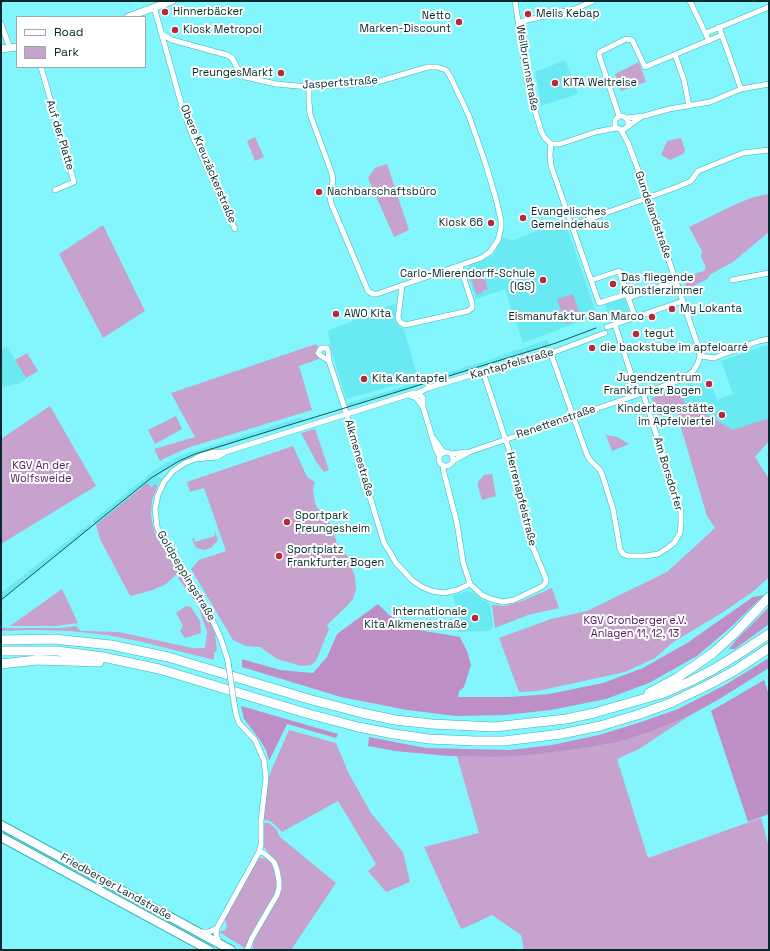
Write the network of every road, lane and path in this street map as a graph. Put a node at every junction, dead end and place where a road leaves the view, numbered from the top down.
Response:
1 (172, 1) edge
2 (516, 1) edge
3 (593, 1) edge
4 (690, 1) edge
5 (154, 7) junction
6 (769, 7) edge
7 (131, 16) edge
8 (519, 22) junction
9 (1, 24) edge
10 (719, 27) junction
11 (706, 33) junction
12 (162, 34) junction
13 (722, 35) junction
14 (709, 41) junction
15 (14, 48) edge
16 (1, 49) edge
17 (675, 55) junction
18 (41, 68) edge
19 (769, 84) edge
20 (309, 87) junction
21 (741, 90) junction
22 (689, 106) junction
23 (619, 116) junction
24 (644, 116) junction
25 (627, 118) junction
26 (615, 122) junction
27 (623, 128) junction
28 (596, 132) junction
29 (550, 144) junction
30 (769, 150) edge
31 (55, 190) dead end
32 (648, 198) junction
33 (573, 225) junction
34 (235, 229) dead end
35 (460, 266) junction
36 (769, 274) edge
37 (592, 280) junction
38 (732, 280) dead end
39 (676, 281) junction
40 (402, 286) junction
41 (627, 296) junction
42 (683, 301) junction
43 (635, 317) junction
44 (615, 325) junction
45 (607, 328) dead end
46 (605, 333) dead end
47 (769, 339) edge
48 (549, 354) junction
49 (700, 356) junction
50 (329, 361) dead end
51 (483, 372) junction
52 (636, 389) dead end
53 (418, 393) junction
54 (643, 393) junction
55 (408, 395) junction
56 (423, 406) junction
57 (346, 414) junction
58 (572, 416) junction
59 (432, 437) junction
60 (506, 440) junction
61 (469, 452) junction
62 (444, 453) junction
63 (451, 454) junction
64 (440, 457) junction
65 (453, 461) junction
66 (446, 466) junction
67 (470, 584) junction
68 (769, 598) edge
69 (769, 634) edge
70 (1, 640) edge
71 (769, 648) edge
72 (1, 651) edge
73 (128, 662) junction
74 (1, 664) edge
75 (638, 700) junction
76 (1, 825) edge
77 (1, 837) edge
78 (259, 852) junction
79 (217, 928) junction
80 (198, 932) junction
81 (219, 944) junction
82 (205, 949) edge
83 (231, 950) edge
84 (247, 950) edge

1 - 5 street
2 - 8 street, Weilbrunnstraße
3 - 8 street
4 - 11 street
5 - 7 street
5 - 12 street, Obere Kreuzäckerstraße
6 - 10 street
8 - 29 street, Weilbrunnstraße
9 - 15 street
10 - 11 street
10 - 13 street
11 - 14 street
12 - 20 street, Jaspertstraße
12 - 34 street, Obere Kreuzäckerstraße
13 - 14 street
13 - 21 street
14 - 17 street
15 - 16 street
17 - 22 street
17 - 23 street
18 - 31 street, Auf der Platte
19 - 21 street
20 - 35 street, Jaspertstraße
20 - 40 street, Jaspertstraße
21 - 22 street
22 - 24 street
23 - 25 street
23 - 26 street
24 - 25 street
24 - 27 street
25 - 27 street
26 - 27 street
26 - 28 street
27 - 28 street
27 - 32 street, Gundelandstraße
28 - 29 street
29 - 33 street, Weilbrunnstraße
30 - 32 street
32 - 33 street
32 - 39 street, Gundelandstraße
33 - 37 street, Weilbrunnstraße
35 - 40 street, Jaspertstraße
35 - 40 street
36 - 38 street
37 - 41 street, Weilbrunnstraße
37 - 41 street
39 - 41 street
39 - 42 street, Gundelandstraße
41 - 43 street
42 - 43 street
42 - 49 street, Gundelandstraße
43 - 44 street
44 - 45 street
44 - 52 street
46 - 48 street, Kantapfelstraße
47 - 49 street
48 - 51 street, Kantapfelstraße
48 - 58 street
49 - 54 street, Renettenstraße
50 - 57 street, Alkmenestraße
51 - 53 street, Kantapfelstraße
51 - 60 street
53 - 55 street, Goldpeppingstraße
53 - 56 street
54 - 58 street, Renettenstraße
54 - 58 street, Am Borsdorfer
55 - 56 street
55 - 57 street, Goldpeppingstraße
56 - 59 street
57 - 67 street, Alkmenestraße
57 - 78 street, Goldpeppingstraße, bridge
58 - 60 street, Renettenstraße
59 - 62 street
59 - 64 street
60 - 61 street, Renettenstraße
60 - 67 street, Herrenapfelstraße
61 - 63 street, Renettenstraße
61 - 65 street, Renettenstraße
62 - 63 street
62 - 64 street
63 - 65 street
64 - 66 street
65 - 66 street
66 - 67 street
68 - 75 highway
69 - 75 highway
70 - 75 highway
71 - 73 highway
72 - 73 highway
73 - 74 highway
76 - 80 main road, Friedberger Landstraße
77 - 82 main road, Friedberger Landstraße
78 - 79 street
78 - 84 street
79 - 80 street
79 - 81 street
80 - 81 main road, Friedberger Landstraße
81 - 83 main road, Friedberger Landstraße

